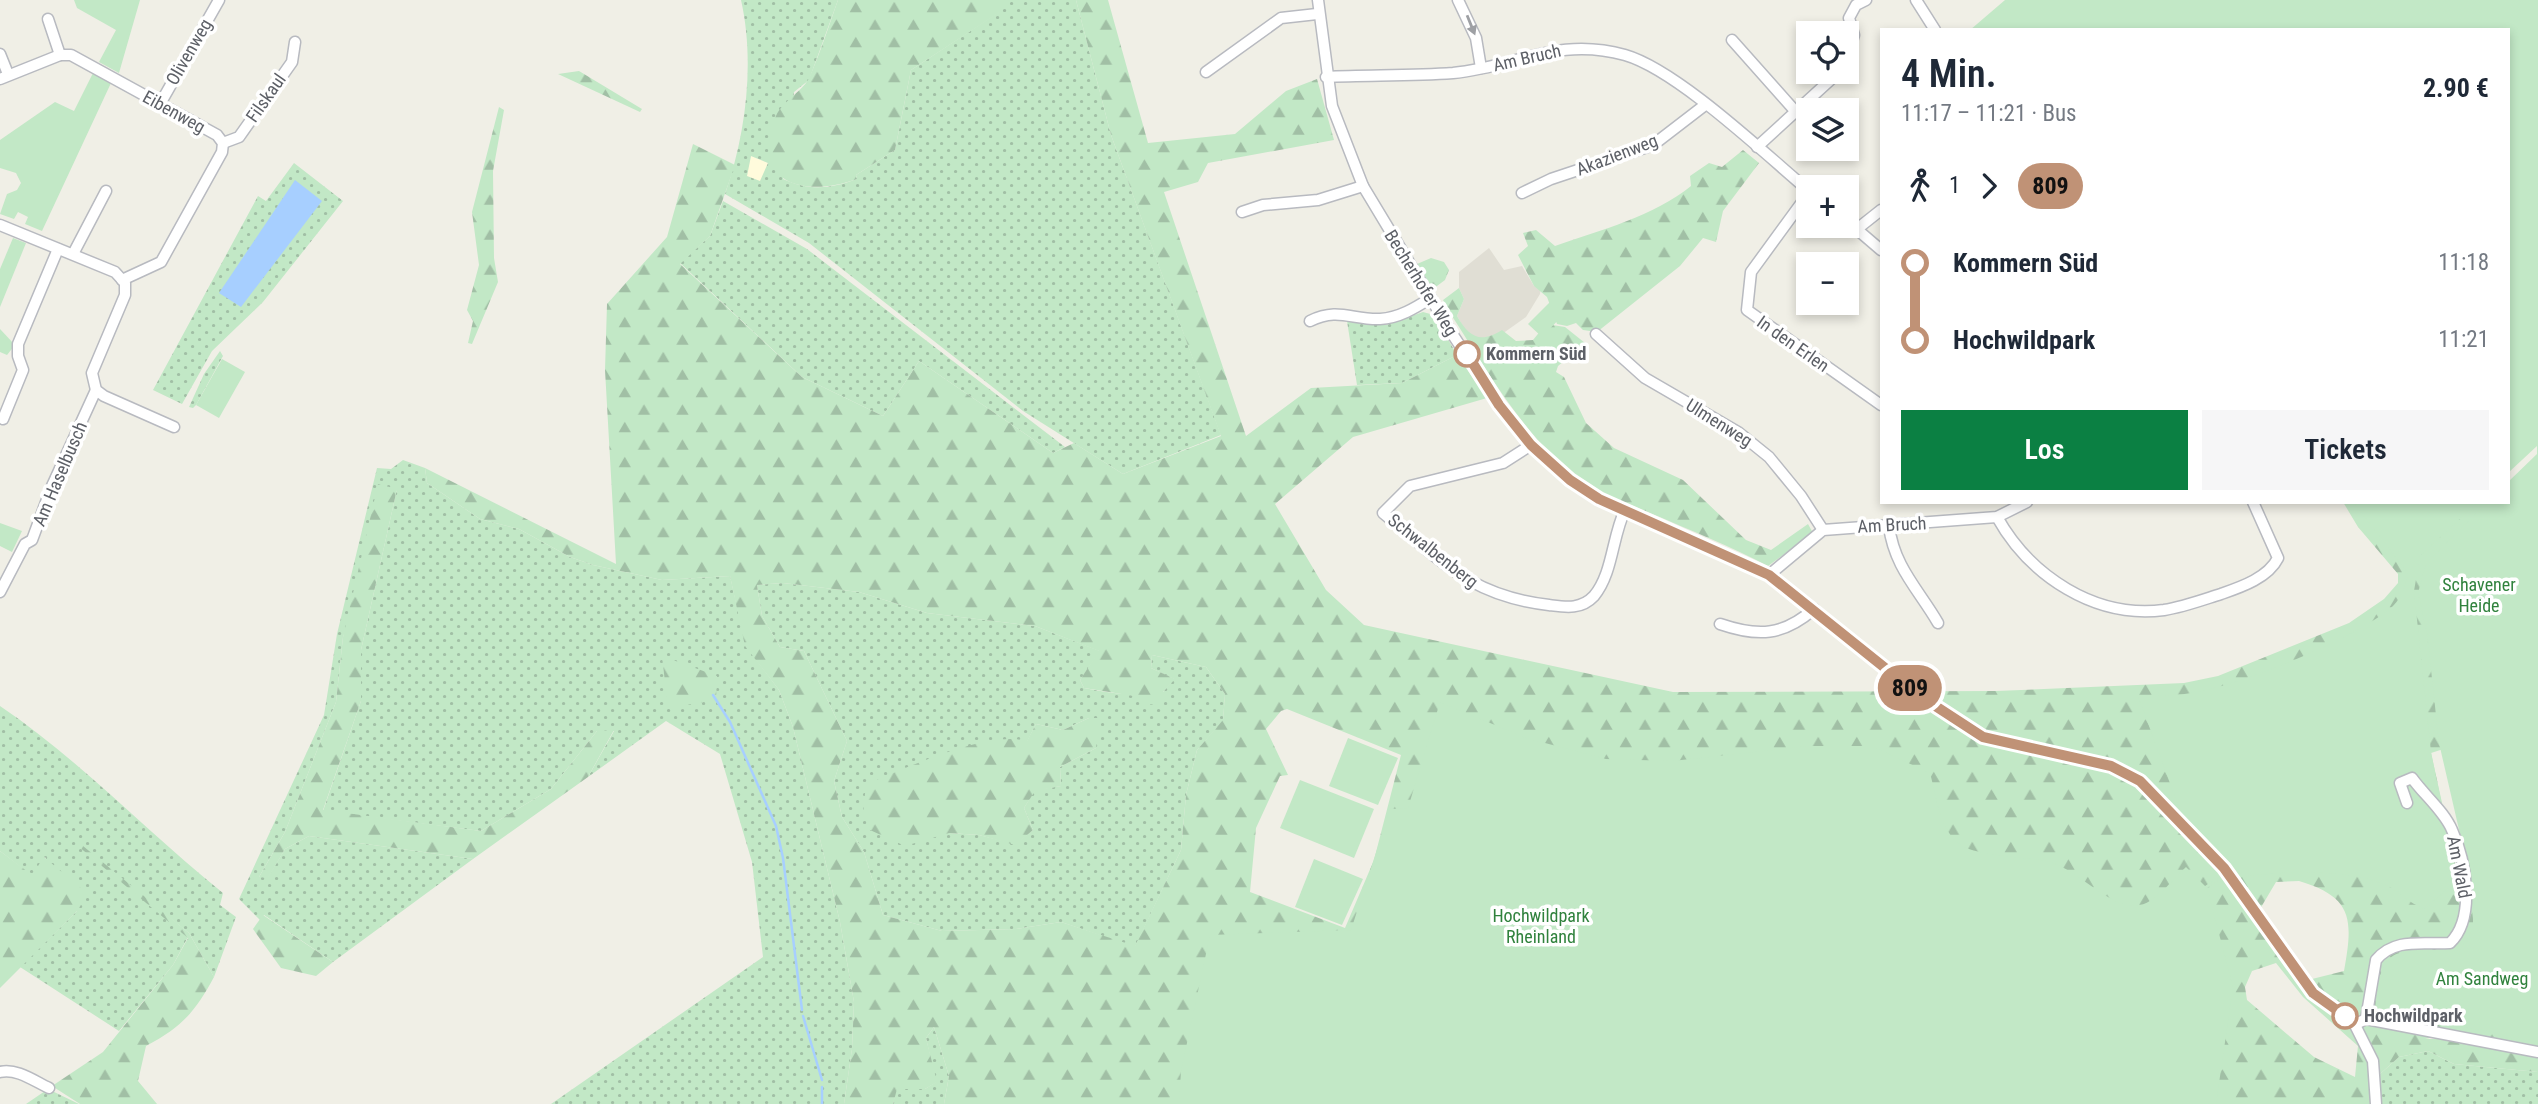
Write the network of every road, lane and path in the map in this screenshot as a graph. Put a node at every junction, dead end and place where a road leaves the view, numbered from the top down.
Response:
1 (219, 0) edge
2 (1318, 0) edge
3 (1458, 0) edge
4 (1867, 0) edge
5 (1916, 0) edge
6 (1317, 14) junction
7 (48, 19) dead end
8 (1850, 21) edge
9 (1935, 28) edge
10 (1732, 40) dead end
11 (295, 42) dead end
12 (0, 54) edge
13 (60, 55) junction
14 (1481, 68) junction
15 (1206, 72) dead end
16 (4, 77) edge
17 (1326, 77) junction
18 (1826, 84) edge
19 (1811, 98) edge
20 (160, 104) junction
21 (1705, 105) junction
22 (1796, 112) joint
23 (223, 143) junction
24 (1757, 147) junction
25 (1796, 181) edge
26 (1363, 186) junction
27 (106, 191) dead end
28 (1522, 193) dead end
29 (1796, 209) edge
30 (1880, 211) edge
31 (1242, 212) dead end
32 (0, 225) edge
33 (1859, 227) edge
34 (1859, 231) edge
35 (58, 249) junction
36 (1880, 249) edge
37 (73, 254) junction
38 (122, 280) junction
39 (1431, 298) junction
40 (1310, 321) dead end
41 (1596, 334) dead end
42 (96, 390) junction
43 (1880, 404) edge
44 (3, 419) dead end
45 (174, 428) dead end
46 (1531, 445) junction
47 (2023, 504) edge
48 (2254, 504) edge
49 (1625, 510) junction
50 (1997, 517) junction
51 (1889, 526) junction
52 (1823, 530) junction
53 (1769, 575) junction
54 (0, 592) edge
55 (1814, 609) junction
56 (1938, 623) dead end
57 (1720, 624) dead end
58 (2407, 803) dead end
59 (2366, 1019) junction
60 (2355, 1025) junction
61 (2538, 1052) edge
62 (0, 1072) edge
63 (49, 1088) dead end
64 (2376, 1104) edge

1 - 20 street, Olivenweg
2 - 6 street, Becherhofer Weg
3 -> 14 street
4 - 8 street
5 - 9 street
6 - 15 street
6 - 17 street, Becherhofer Weg
7 - 13 street
10 - 22 street
11 - 23 street, Filskaul
12 - 16 street
13 - 16 street
13 - 20 street, Eibenweg
14 - 17 street, Am Bruch
14 - 21 street, Am Bruch
17 - 26 street, Becherhofer Weg
18 - 19 street
20 - 23 street, Eibenweg
21 - 24 street, Am Bruch
21 - 28 street, Akazienweg
22 - 24 street
23 - 38 street, Eibenweg
24 - 25 street, Am Bruch
26 - 31 street
26 - 39 street, Becherhofer Weg
27 - 37 street
29 - 43 street, In den Erlen
30 - 33 street
32 - 35 street
34 - 36 street
35 - 37 street
35 - 44 street
37 - 38 street
38 - 42 street, Am Haselbusch
39 - 40 street
39 - 46 street, Becherhofer Weg
41 - 52 street, Ulmenweg
42 - 45 street
42 - 54 street, Am Haselbusch
46 - 49 street, Becherhofer Weg
46 - 49 street, Schwalbenberg
47 - 50 street, Am Bruch
48 - 50 street
49 - 53 street, Becherhofer Weg
50 - 51 street, Am Bruch
51 - 52 street, Am Bruch
51 - 56 street
52 - 53 street
53 - 55 street, Becherhofer Weg
55 - 57 street
55 - 60 street, Becherhofer Weg
58 - 59 street, Am Wald
59 - 60 street
59 - 61 street
60 - 64 street
62 - 63 street

